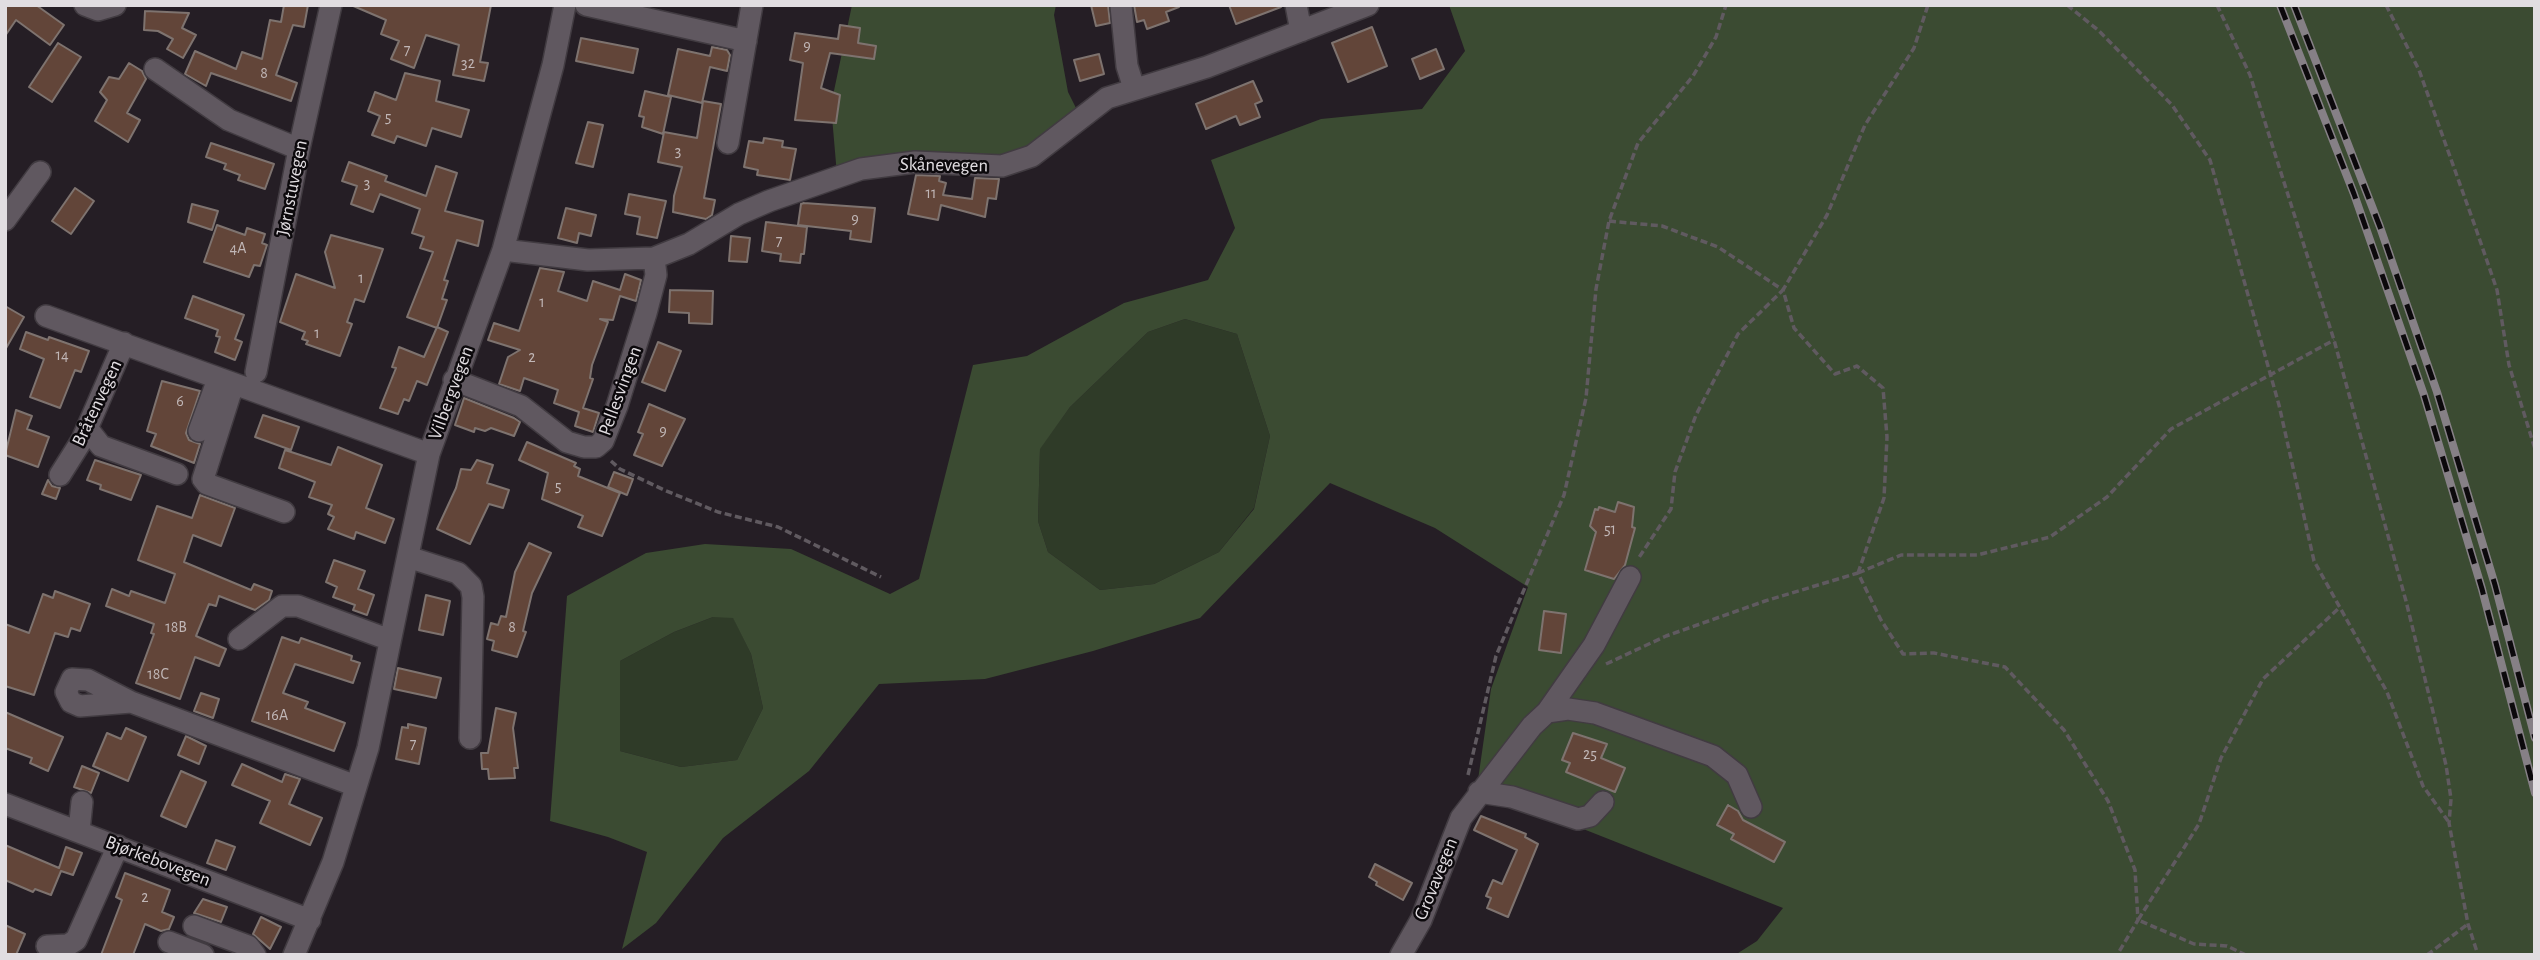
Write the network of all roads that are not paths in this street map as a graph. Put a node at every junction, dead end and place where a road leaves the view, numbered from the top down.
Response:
1 (85, 5) edge
2 (115, 5) edge
3 (331, 5) edge
4 (565, 5) edge
5 (586, 5) edge
6 (752, 5) edge
7 (1296, 5) edge
8 (1368, 5) edge
9 (1121, 6) edge
10 (1301, 31) junction
11 (746, 41) junction
12 (155, 69) dead end
13 (1134, 88) junction
14 (728, 143) dead end
15 (299, 149) junction
16 (40, 172) dead end
17 (5, 220) edge
18 (503, 250) junction
19 (654, 258) junction
20 (46, 316) dead end
21 (124, 343) junction
22 (256, 372) dead end
23 (454, 380) junction
24 (225, 382) junction
25 (88, 428) junction
26 (199, 431) dead end
27 (429, 454) junction
28 (177, 474) dead end
29 (60, 475) dead end
30 (284, 512) dead end
31 (408, 557) junction
32 (1630, 577) road end
33 (239, 639) dead end
34 (390, 640) junction
35 (131, 702) dead end
36 (1547, 712) junction
37 (470, 738) dead end
38 (356, 786) junction
39 (1472, 792) junction
40 (82, 802) dead end
41 (1603, 802) dead end
42 (5, 804) edge
43 (1751, 807) dead end
44 (79, 831) junction
45 (118, 846) junction
46 (310, 920) junction
47 (194, 926) dead end
48 (169, 942) dead end
49 (47, 946) dead end
50 (202, 955) edge
51 (256, 955) edge
52 (294, 955) edge
53 (1401, 955) edge

1 - 2 street
3 - 15 street, Jørnstuvegen
4 - 18 street, Vilbergvegen
5 - 11 street
6 - 11 street
7 - 10 street
8 - 10 street, Skånevegen
9 - 13 street
10 - 13 street, Skånevegen
11 - 14 street
12 - 15 street
13 - 19 street, Skånevegen
15 - 22 street, Jørnstuvegen
16 - 17 street
18 - 19 street, Skånevegen
18 - 23 street, Vilbergvegen
19 - 23 street, Pellesvingen
20 - 21 street
21 - 24 street, Bråtenvegen
21 - 25 street, Bråtenvegen
23 - 27 street, Vilbergvegen
24 - 26 street
24 - 27 street, Bråtenvegen
24 - 30 street
25 - 28 street
25 - 29 street, Bråtenvegen
27 - 31 street, Vilbergvegen
31 - 34 street, Vilbergvegen
31 - 37 street
32 - 36 street, Grovavegen
33 - 34 street
34 - 38 street, Vilbergvegen
35 - 38 street
36 - 39 street, Grovavegen
36 - 43 street
38 - 46 street, Vilbergvegen
39 - 41 street
39 - 53 street, Grovavegen
40 - 44 street
42 - 44 street, Bjørkebovegen
44 - 45 street, Bjørkebovegen
45 - 46 street, Bjørkebovegen
45 - 49 street
46 - 52 street, Vilbergvegen
47 - 51 street
48 - 50 street

